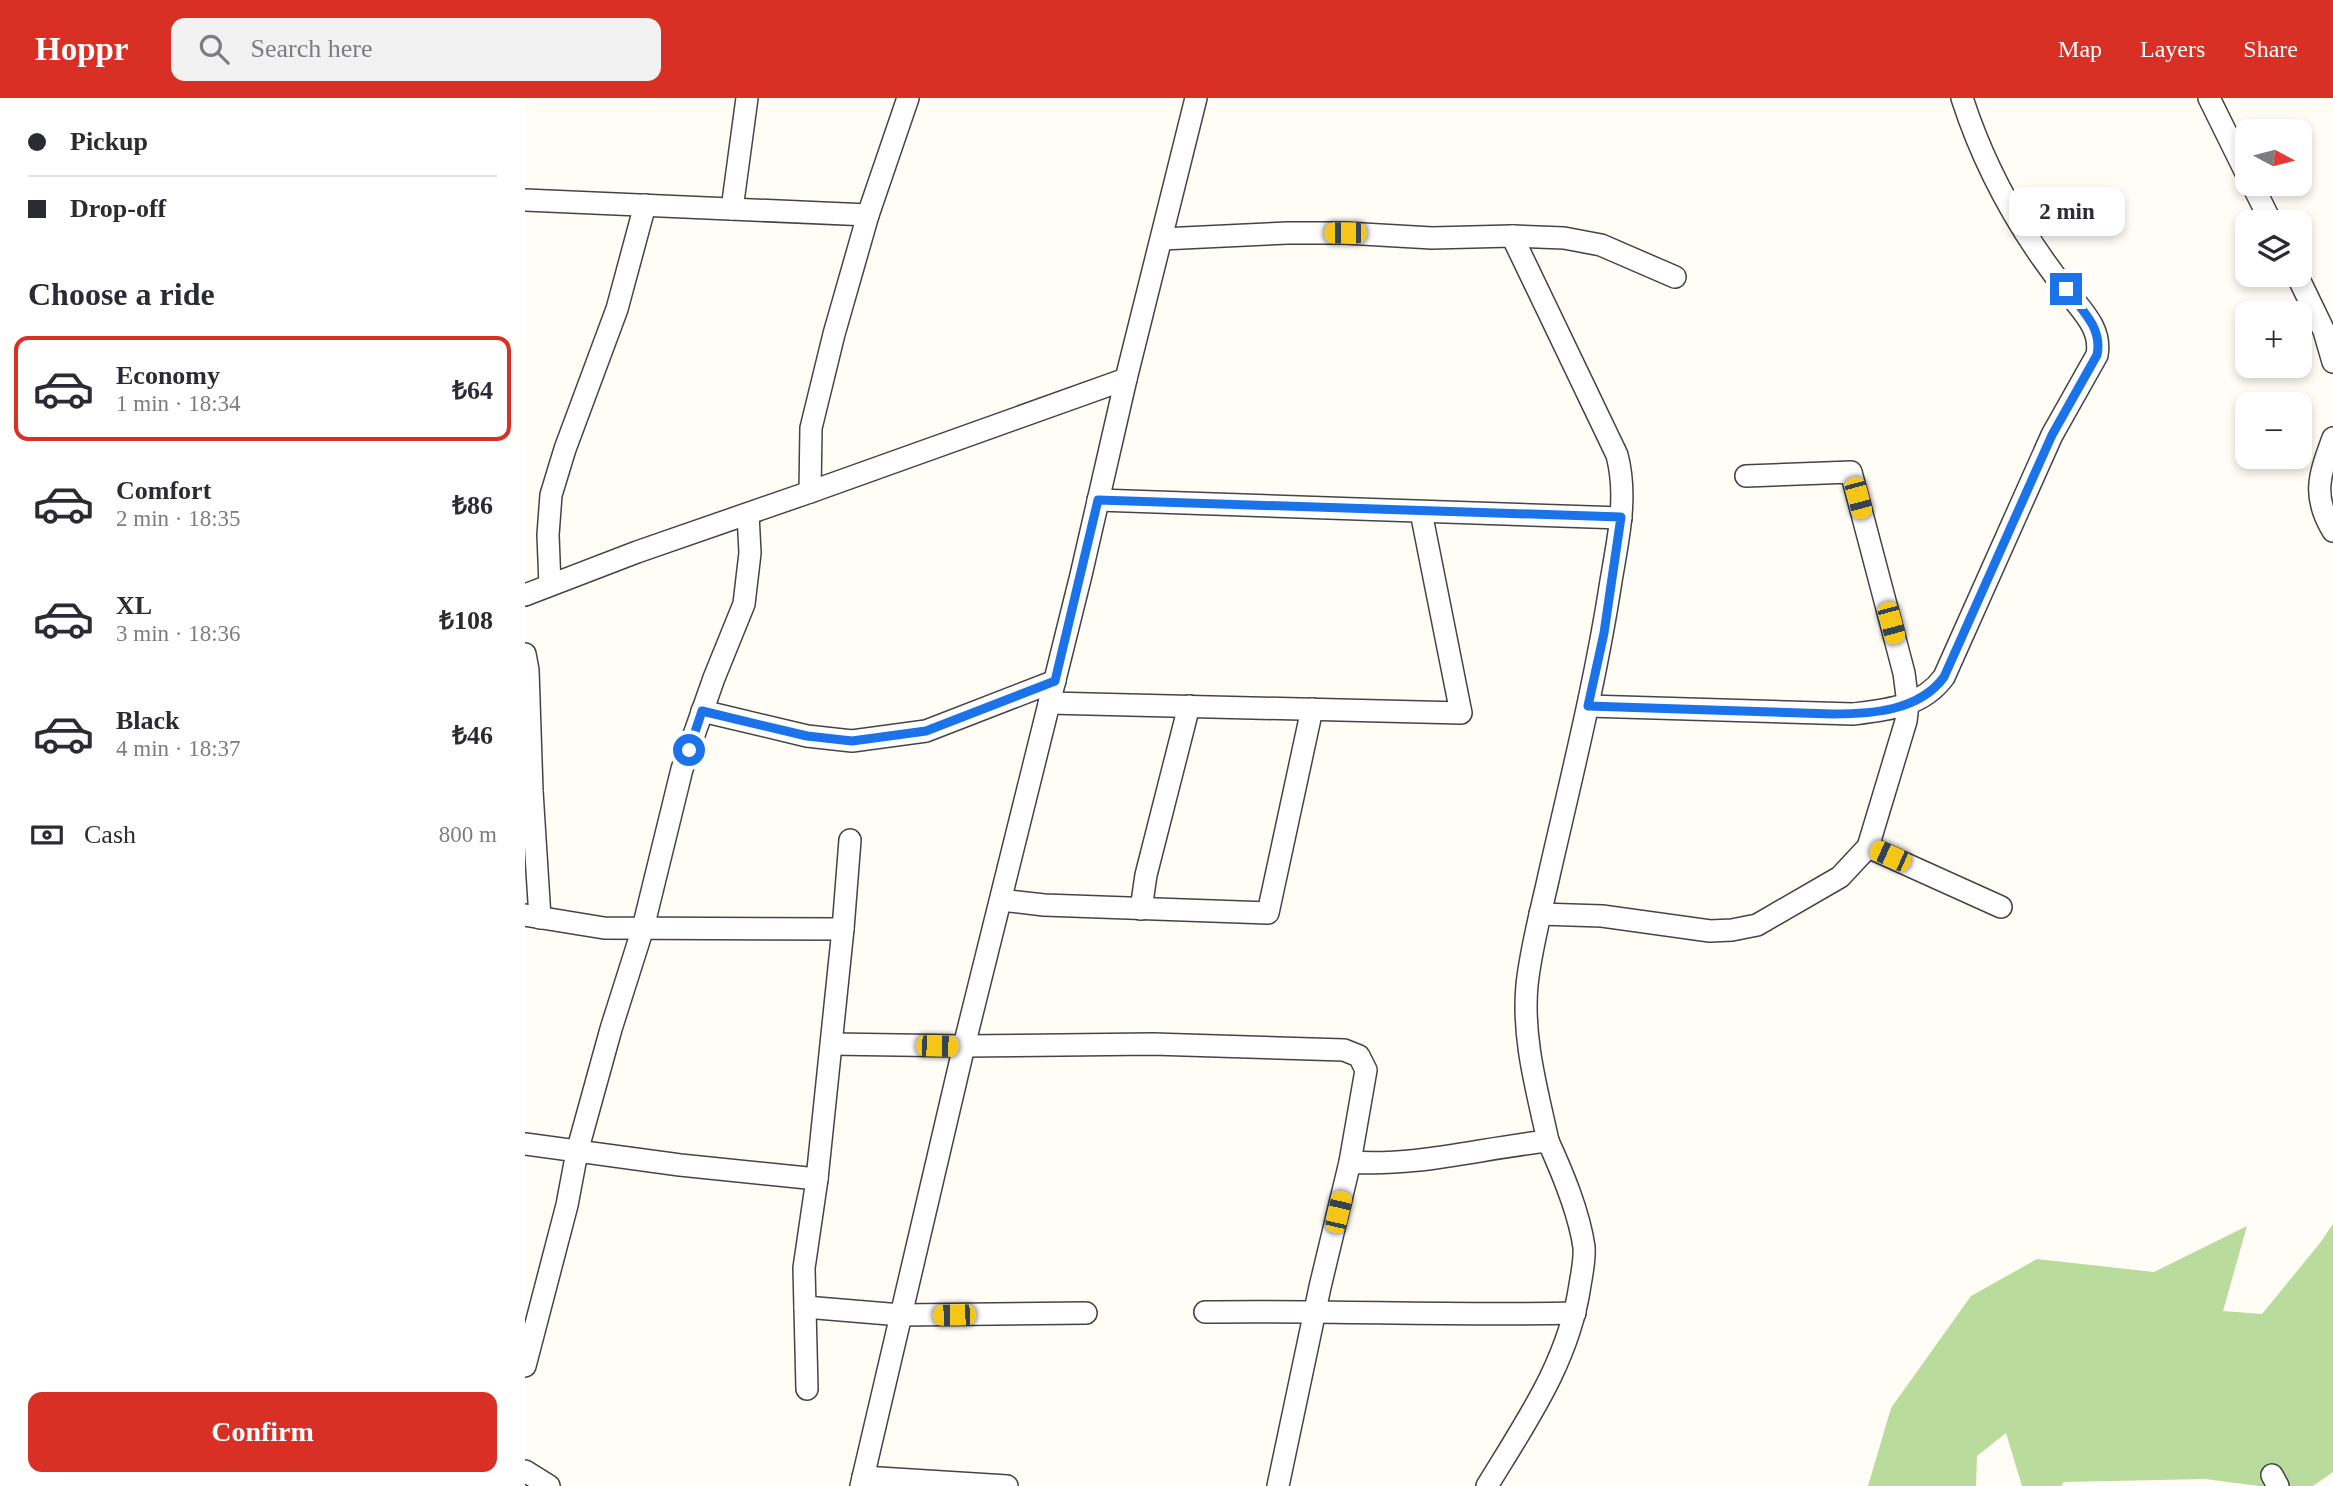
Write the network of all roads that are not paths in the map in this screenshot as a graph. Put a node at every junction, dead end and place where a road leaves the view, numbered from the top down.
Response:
1 (747, 98) edge
2 (908, 98) edge
3 (1196, 98) edge
4 (1962, 98) edge
5 (2209, 98) edge
6 (2235, 150) edge
7 (525, 200) edge
8 (645, 205) junction
9 (732, 209) junction
10 (867, 215) junction
11 (1512, 236) junction
12 (1162, 239) junction
13 (1675, 277) dead end
14 (2303, 287) edge
15 (2333, 362) edge
16 (1126, 379) junction
17 (2333, 438) edge
18 (1746, 476) dead end
19 (810, 492) junction
20 (1098, 500) junction
21 (1421, 512) junction
22 (748, 513) junction
23 (1621, 517) junction
24 (2333, 531) edge
25 (550, 585) junction
26 (525, 595) edge
27 (525, 654) edge
28 (1055, 681) junction
29 (1049, 703) junction
30 (1908, 704) junction
31 (1189, 706) junction
32 (1588, 706) junction
33 (1312, 709) junction
34 (702, 711) junction
35 (529, 802) edge
36 (849, 840) dead end
37 (1868, 847) junction
38 (1001, 900) junction
39 (2001, 907) dead end
40 (1141, 909) junction
41 (1540, 914) junction
42 (532, 916) edge
43 (643, 928) junction
44 (843, 929) junction
45 (832, 1044) junction
46 (964, 1046) junction
47 (1548, 1142) junction
48 (525, 1144) edge
49 (577, 1152) junction
50 (1350, 1162) junction
51 (817, 1179) junction
52 (805, 1307) junction
53 (1315, 1310) junction
54 (1205, 1312) dead end
55 (1086, 1313) dead end
56 (1575, 1313) junction
57 (901, 1315) junction
58 (525, 1366) edge
59 (807, 1389) dead end
60 (525, 1471) edge
61 (862, 1481) edge
62 (549, 1486) edge
63 (1007, 1486) edge
64 (1278, 1486) edge
65 (1487, 1486) edge

1 - 9 street
2 - 10 street
3 - 12 street
4 - 30 street
5 - 6 street
7 - 8 street
8 - 9 street
8 - 25 street
9 - 10 street
10 - 19 street
11 - 12 street
11 - 13 street
11 - 23 street
12 - 16 street
14 - 15 street
16 - 19 street
16 - 20 street
17 - 24 street
18 - 30 street
19 - 22 street
20 - 21 street
20 - 28 street
21 - 23 street
21 - 33 street
22 - 25 street
22 - 34 street
23 - 32 street
25 - 26 street
27 - 35 street
28 - 29 street
28 - 34 street
29 - 31 street
29 - 38 street
30 - 32 street
30 - 37 street
31 - 33 street
31 - 40 street
32 - 41 street
33 - 40 street
34 - 43 street
35 - 42 street
36 - 44 street
37 - 39 street
37 - 41 street
38 - 40 street
38 - 46 street
41 - 47 street
42 - 43 street
43 - 44 street
43 - 49 street
44 - 45 street
45 - 46 street
45 - 51 street
46 - 50 street
46 - 57 street
47 - 50 street
47 - 56 street
48 - 49 street
49 - 51 street
49 - 58 street
50 - 53 street
51 - 52 street
52 - 57 street
52 - 59 street
53 - 54 street
53 - 56 street
53 - 64 street
55 - 57 street
56 - 65 street
57 - 61 street
60 - 62 street
61 - 63 street

